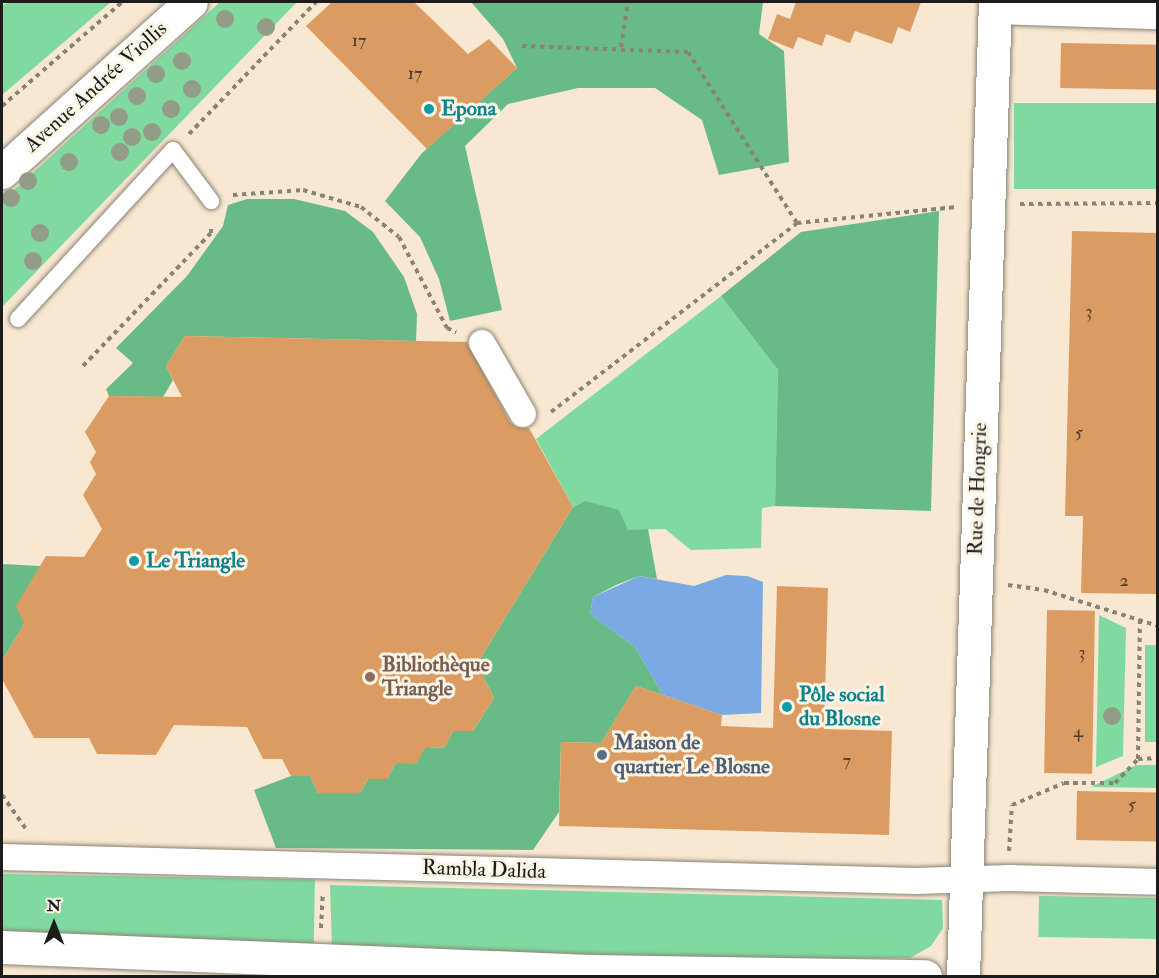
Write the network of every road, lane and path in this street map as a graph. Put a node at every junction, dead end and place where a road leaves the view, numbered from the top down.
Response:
1 (122, 2) edge
2 (191, 2) edge
3 (316, 2) edge
4 (628, 2) edge
5 (995, 4) edge
6 (1158, 12) edge
7 (522, 46) dead end
8 (621, 48) junction
9 (2, 106) edge
10 (173, 150) junction
11 (2, 172) edge
12 (211, 201) junction
13 (1158, 203) edge
14 (986, 205) junction
15 (797, 223) junction
16 (18, 319) dead end
17 (447, 328) dead end
18 (482, 343) dead end
19 (84, 366) dead end
20 (535, 414) joint
21 (975, 580) junction
22 (1140, 619) junction
23 (1158, 626) edge
24 (1158, 758) edge
25 (1137, 759) junction
26 (2, 795) edge
27 (14, 857) edge
28 (325, 866) junction
29 (967, 869) junction
30 (1158, 882) edge
31 (2, 947) edge
32 (318, 969) edge
33 (925, 976) edge
34 (963, 976) edge

1 - 9 path
2 - 11 street, Avenue Andrée Viollis
3 - 10 path
4 - 8 path
5 - 6 street
5 - 14 street, Rue de Hongrie
7 - 8 path
8 - 15 path
10 - 12 lane
10 - 16 lane
12 - 17 path
12 - 19 path
13 - 14 path
14 - 15 path
14 - 21 street, Rue de Hongrie
15 - 20 path
18 - 20 street
21 - 22 path
21 - 29 street, Rue de Hongrie
22 - 23 path
22 - 25 path
24 - 25 path
25 - 29 path
26 - 27 path
27 - 28 street, Rambla Dalida
28 - 29 street, Rambla Dalida
28 - 32 path
29 - 30 street, Rambla Dalida
29 - 34 street, Rue de Hongrie
31 - 32 street
32 - 33 street

